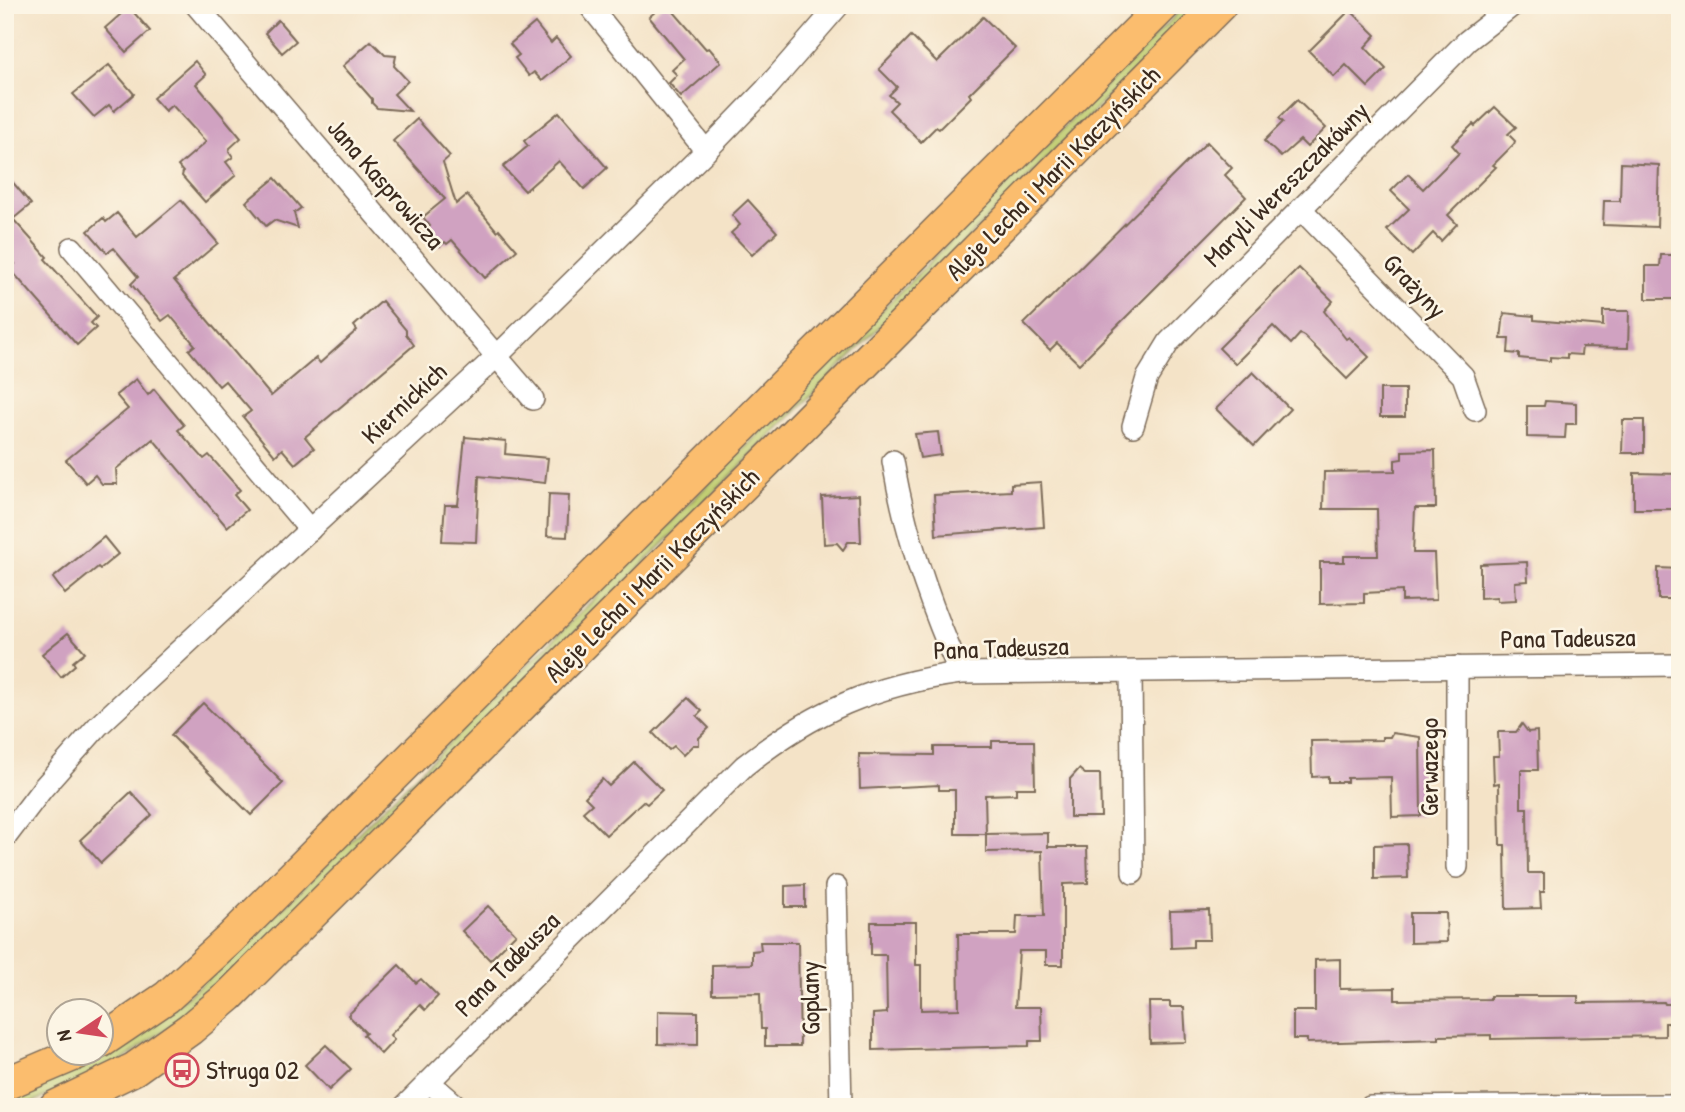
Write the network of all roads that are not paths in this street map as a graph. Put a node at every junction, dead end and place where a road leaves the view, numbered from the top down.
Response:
1 (196, 5) edge
2 (589, 5) edge
3 (839, 5) edge
4 (1164, 5) edge
5 (1220, 5) edge
6 (1514, 5) edge
7 (706, 151) junction
8 (1301, 209) junction
9 (72, 248) dead end
10 (497, 356) junction
11 (533, 400) dead end
12 (1475, 410) dead end
13 (1133, 426) dead end
14 (893, 461) dead end
15 (310, 530) junction
16 (1680, 665) edge
17 (1457, 667) junction
18 (1131, 672) junction
19 (960, 673) junction
20 (5, 838) edge
21 (1457, 867) dead end
22 (1133, 873) dead end
23 (836, 887) dead end
24 (116, 1032) edge
25 (47, 1066) edge
26 (429, 1082) junction
27 (5, 1084) edge
28 (1675, 1102) edge
29 (55, 1107) edge
30 (404, 1107) edge
31 (458, 1107) edge
32 (841, 1107) edge
33 (1370, 1107) edge

1 - 10 street, Jana Kasprowicza
2 - 7 street
3 - 7 street, Kiernickich
4 - 24 main road, Aleje Lecha i Marii Kaczyńskich
5 - 29 main road, Aleje Lecha i Marii Kaczyńskich
6 - 8 street, Maryli Wereszczakówny
7 - 10 street, Kiernickich
8 - 12 street, Grażyny
8 - 13 street, Maryli Wereszczakówny
9 - 15 street
10 - 11 street, Jana Kasprowicza
10 - 15 street, Kiernickich
14 - 19 street
15 - 20 street, Kiernickich
16 - 17 street, Pana Tadeusza
17 - 18 street, Pana Tadeusza
17 - 21 street, Gerwazego
18 - 19 street, Pana Tadeusza
18 - 22 street
19 - 26 street, Pana Tadeusza
23 - 32 street, Goplany
25 - 27 main road
26 - 30 street, Pana Tadeusza
26 - 31 street
28 - 33 street

